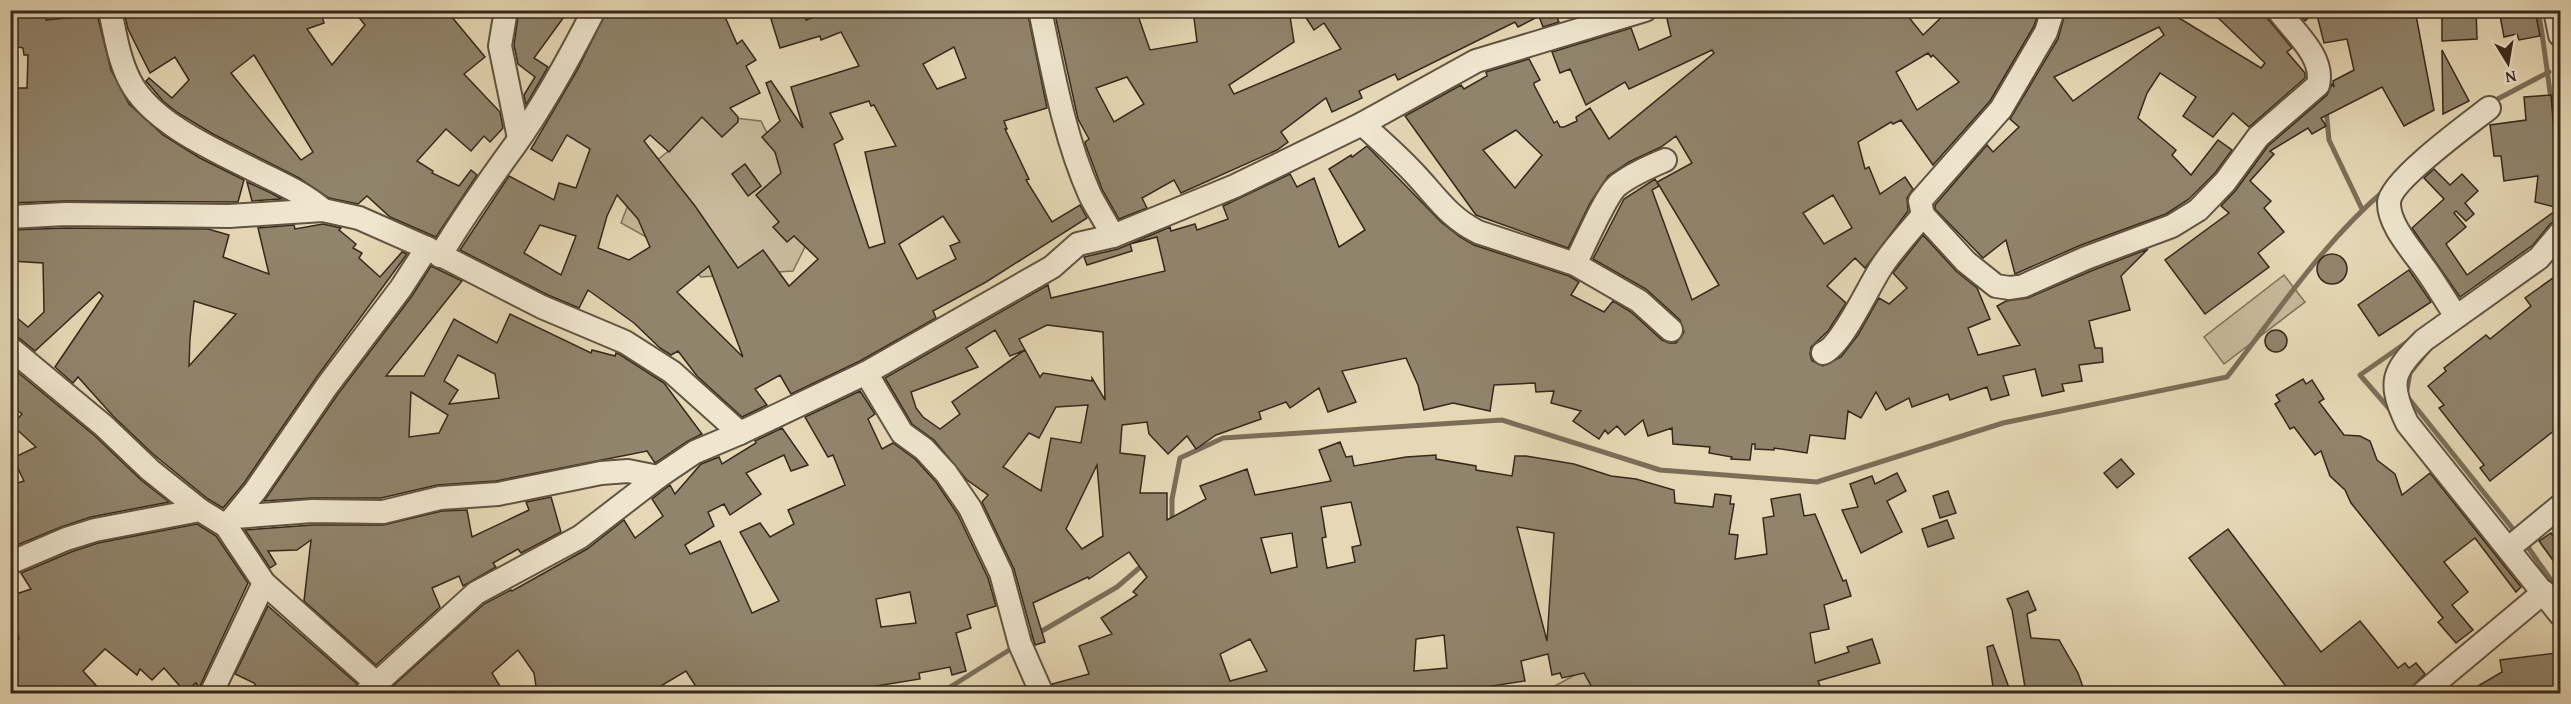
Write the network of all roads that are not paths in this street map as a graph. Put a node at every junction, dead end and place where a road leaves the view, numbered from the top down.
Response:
1 (110, 10) edge
2 (506, 10) edge
3 (594, 10) edge
4 (1040, 10) edge
5 (1645, 10) edge
6 (2053, 10) edge
7 (2278, 10) edge
8 (2555, 10) edge
9 (2560, 35) edge
10 (2489, 108) dead end
11 (1362, 124) junction
12 (519, 138) junction
13 (1665, 160) dead end
14 (323, 210) junction
15 (1923, 215) junction
16 (10, 217) edge
17 (2560, 233) edge
18 (1113, 236) junction
19 (434, 252) junction
20 (1575, 264) junction
21 (2456, 316) junction
22 (1671, 330) dead end
23 (10, 348) edge
24 (1822, 353) dead end
25 (866, 373) junction
26 (740, 433) junction
27 (658, 477) junction
28 (2560, 506) edge
29 (200, 510) junction
30 (230, 521) junction
31 (2509, 548) junction
32 (10, 562) edge
33 (264, 583) junction
34 (2544, 592) junction
35 (2560, 614) edge
36 (371, 688) edge
37 (211, 693) edge
38 (1042, 693) edge
39 (2422, 693) edge

1 - 14 street
2 - 12 street
3 - 12 street
4 - 18 street
5 - 11 street
6 - 15 street
7 - 15 street
8 - 9 street
10 - 21 street
11 - 18 street
11 - 20 street
12 - 19 street
13 - 20 street
14 - 16 street
14 - 19 street
15 - 24 street
17 - 21 street
18 - 25 street
19 - 26 street
19 - 30 street
20 - 22 street
21 - 31 street
23 - 29 street
25 - 26 street
25 - 38 street
26 - 27 street
27 - 30 street
27 - 36 street
28 - 31 street
29 - 30 street
29 - 32 street
30 - 33 street
31 - 34 street
33 - 36 street
33 - 37 street
34 - 35 street
34 - 39 street

